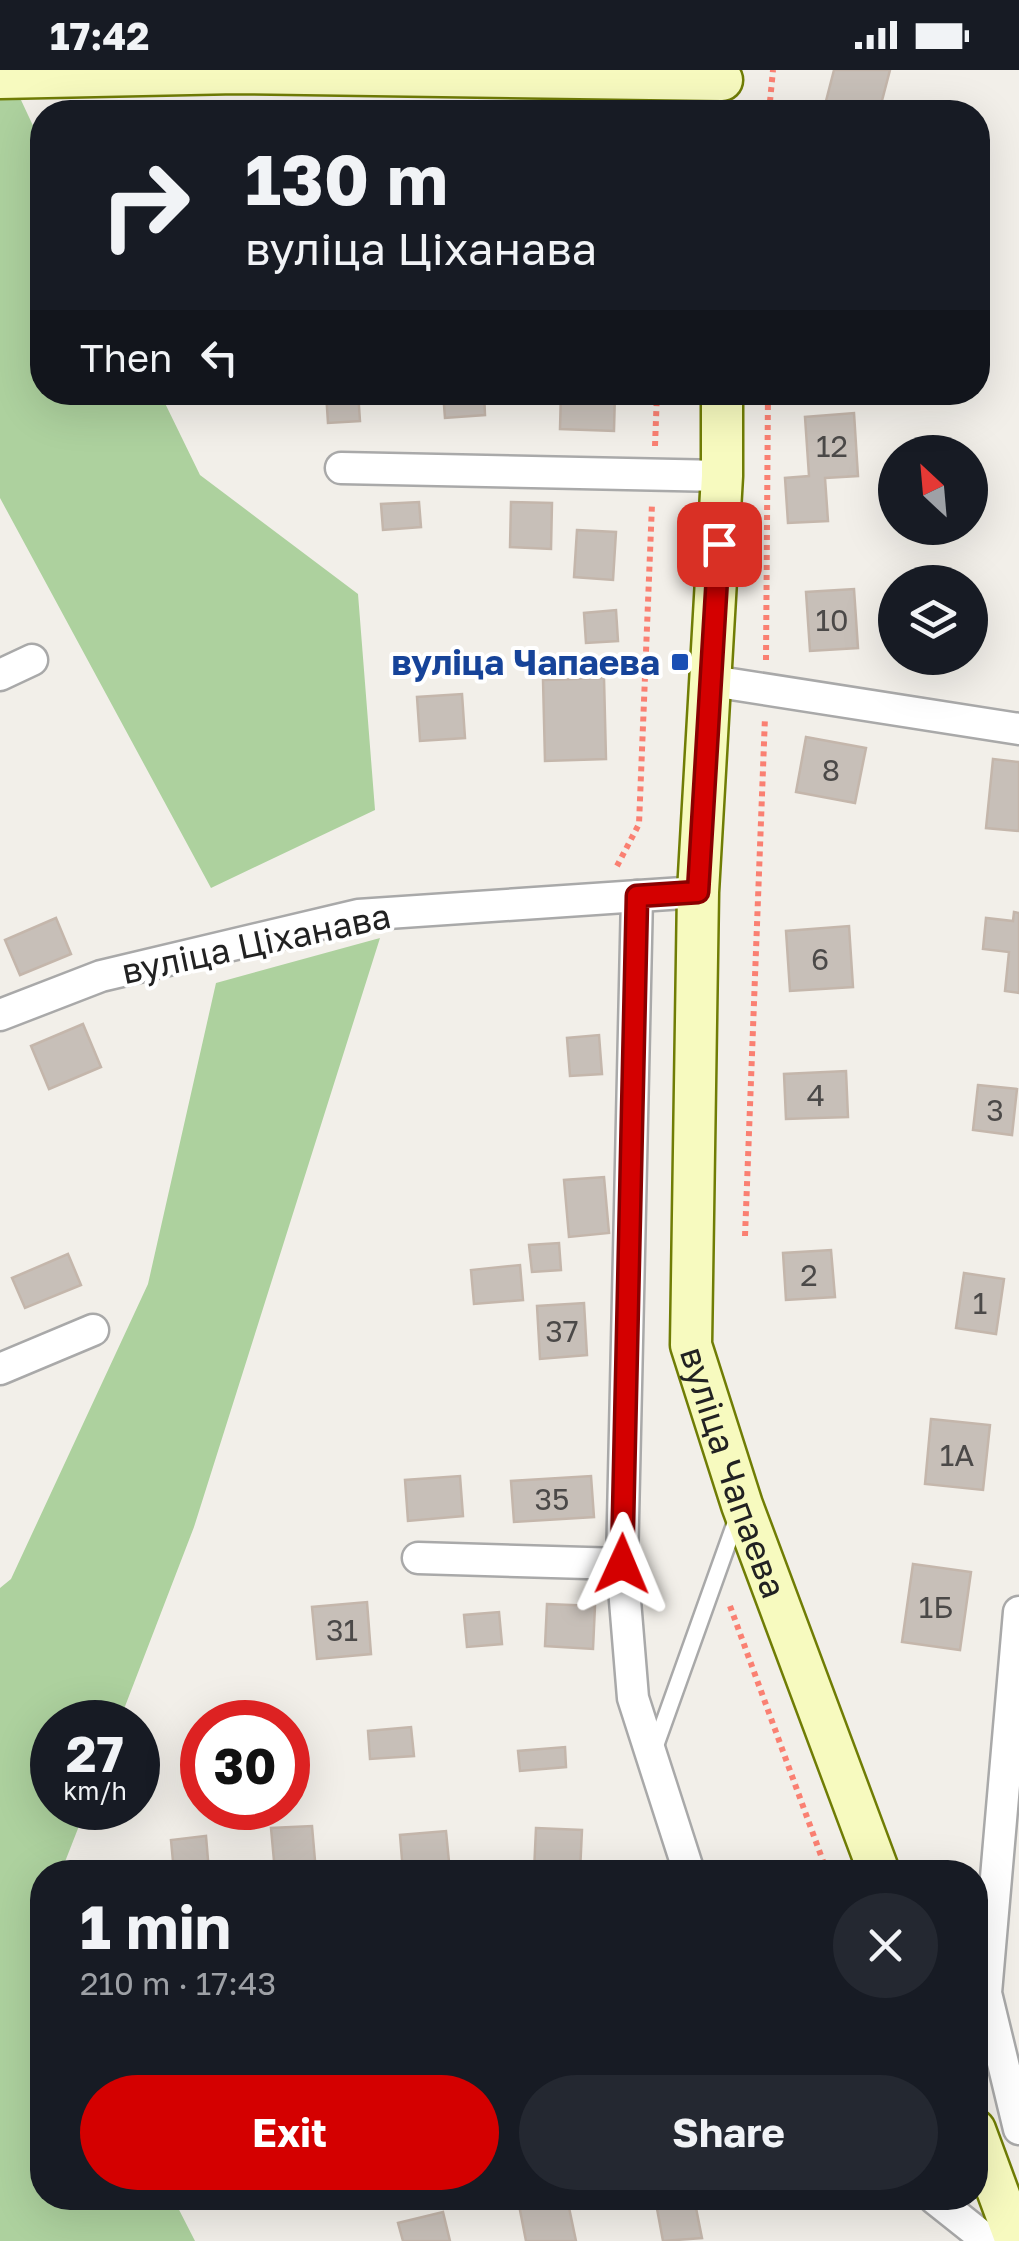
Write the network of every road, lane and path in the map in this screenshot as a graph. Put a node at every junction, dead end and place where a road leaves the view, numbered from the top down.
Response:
1 (773, 70) edge
2 (0, 78) edge
3 (722, 88) edge
4 (770, 100) edge
5 (656, 405) edge
6 (722, 405) edge
7 (768, 405) edge
8 (341, 468) dead end
9 (654, 474) junction
10 (722, 476) junction
11 (32, 660) dead end
12 (0, 675) edge
13 (712, 681) junction
14 (766, 689) junction
15 (1019, 729) edge
16 (698, 892) junction
17 (637, 896) junction
18 (601, 898) junction
19 (0, 1015) edge
20 (745, 1236) dead end
21 (93, 1330) dead end
22 (0, 1369) edge
23 (742, 1505) junction
24 (418, 1558) dead end
25 (622, 1564) junction
26 (718, 1572) junction
27 (1019, 1612) edge
28 (652, 1757) junction
29 (685, 1860) edge
30 (823, 1860) edge
31 (875, 1860) edge
32 (988, 1970) edge
33 (988, 2001) edge
34 (1019, 2129) edge
35 (988, 2165) edge
36 (949, 2210) edge
37 (988, 2241) edge
38 (1016, 2241) edge

1 - 4 path
2 - 3 street
5 - 9 path
6 - 10 street, вуліца Чапаева
7 - 14 path
8 - 9 street
9 - 10 street
9 - 18 path
10 - 13 street, вуліца Чапаева
11 - 12 street
13 - 14 street
13 - 16 street, вуліца Чапаева
14 - 15 street
14 - 20 path
16 - 17 street, вуліца Ціханава
16 - 23 street, вуліца Чапаева
17 - 18 street, вуліца Ціханава
17 - 25 street
18 - 19 street, вуліца Ціханава
21 - 22 street
23 - 26 lane
23 - 31 street, вуліца Чапаева
24 - 25 street
25 - 28 street
26 - 28 lane
26 - 30 path
27 - 32 street
28 - 29 street
33 - 34 street
35 - 38 street
36 - 37 street

